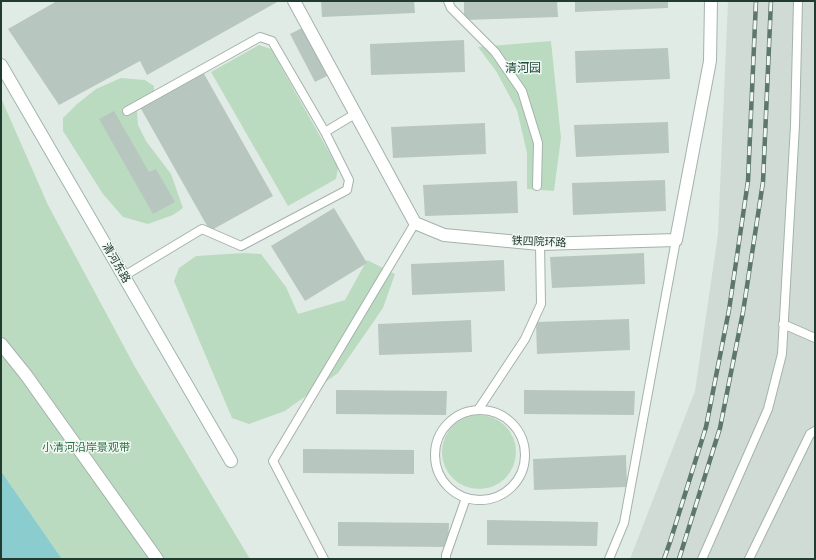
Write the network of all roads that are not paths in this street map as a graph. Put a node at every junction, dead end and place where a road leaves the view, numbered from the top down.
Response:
1 (294, 1) edge
2 (448, 1) edge
3 (711, 1) edge
4 (798, 1) edge
5 (1, 65) edge
6 (127, 111) dead end
7 (355, 114) junction
8 (325, 132) junction
9 (537, 186) dead end
10 (415, 223) junction
11 (676, 240) junction
12 (540, 244) junction
13 (124, 276) junction
14 (783, 324) junction
15 (815, 338) edge
16 (1, 344) edge
17 (478, 410) junction
18 (815, 431) edge
19 (231, 461) dead end
20 (466, 498) junction
21 (158, 559) edge
22 (324, 559) edge
23 (446, 559) edge
24 (609, 559) edge
25 (702, 559) edge
26 (749, 559) edge

1 - 7 street
2 - 9 lane
3 - 11 street
4 - 14 lane
5 - 13 street, 清河东路
6 - 8 lane
7 - 8 lane
7 - 10 street
8 - 13 lane
10 - 12 street, 铁四院环路
10 - 22 lane
11 - 12 street, 铁四院环路
11 - 24 lane
12 - 17 lane
13 - 19 street, 清河东路
14 - 15 lane
14 - 25 lane
16 - 21 street
17 - 20 lane
17 - 20 lane
18 - 26 lane
20 - 23 lane

